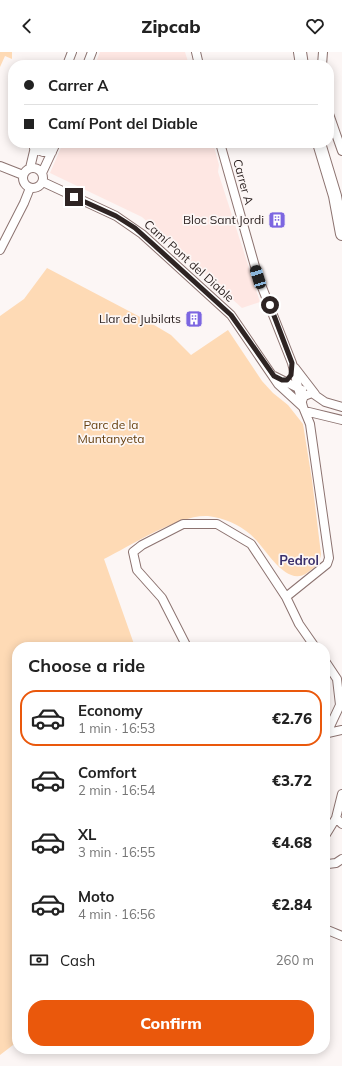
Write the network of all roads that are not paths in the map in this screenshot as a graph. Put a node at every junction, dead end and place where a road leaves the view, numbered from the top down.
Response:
1 (334, 128) edge
2 (34, 148) edge
3 (38, 148) edge
4 (54, 148) edge
5 (221, 148) edge
6 (320, 148) edge
7 (342, 151) edge
8 (52, 152) junction
9 (0, 166) edge
10 (30, 168) junction
11 (42, 173) junction
12 (23, 175) junction
13 (43, 182) junction
14 (30, 188) junction
15 (340, 213) edge
16 (342, 234) edge
17 (0, 250) edge
18 (292, 363) junction
19 (274, 376) junction
20 (282, 380) junction
21 (298, 388) junction
22 (314, 394) junction
23 (342, 407) edge
24 (309, 409) junction
25 (342, 420) edge
26 (310, 424) junction
27 (286, 597) junction
28 (185, 642) edge
29 (312, 642) edge
30 (330, 667) edge
31 (340, 680) edge
32 (330, 726) edge
33 (342, 730) edge
34 (330, 734) edge
35 (342, 794) edge
36 (336, 818) junction
37 (342, 824) edge
38 (330, 828) edge
39 (342, 859) edge
40 (330, 863) edge
41 (330, 931) edge
42 (342, 936) edge

1 - 7 street
2 - 10 street
3 - 8 street
4 - 8 street
5 - 18 street, Carrer A
6 - 15 street
8 - 11 street
9 - 12 street
10 - 11 street
10 - 12 street
11 - 13 street
12 - 14 street
13 - 14 street
13 - 19 street, Camí Pont del Diable
14 - 17 street
15 - 16 street
18 - 20 street
18 - 21 street, Carrer A
18 - 22 street, Carrer A
19 - 20 street, Camí Pont del Diable
19 - 24 street, Camí Pont del Diable
20 - 21 street, Camí Pont del Diable
21 - 22 street, Camí Pont del Diable
21 - 24 street, Carrer A
22 - 23 street, Camí Pont del Diable
22 - 24 street
22 - 24 street
24 - 25 street, Camí Pont del Diable
24 - 26 street
24 - 26 street
26 - 27 street
27 - 28 street
27 - 29 street
30 - 31 street
31 - 32 street
33 - 34 street
35 - 36 street
36 - 37 street
36 - 38 street
39 - 40 street
41 - 42 street

